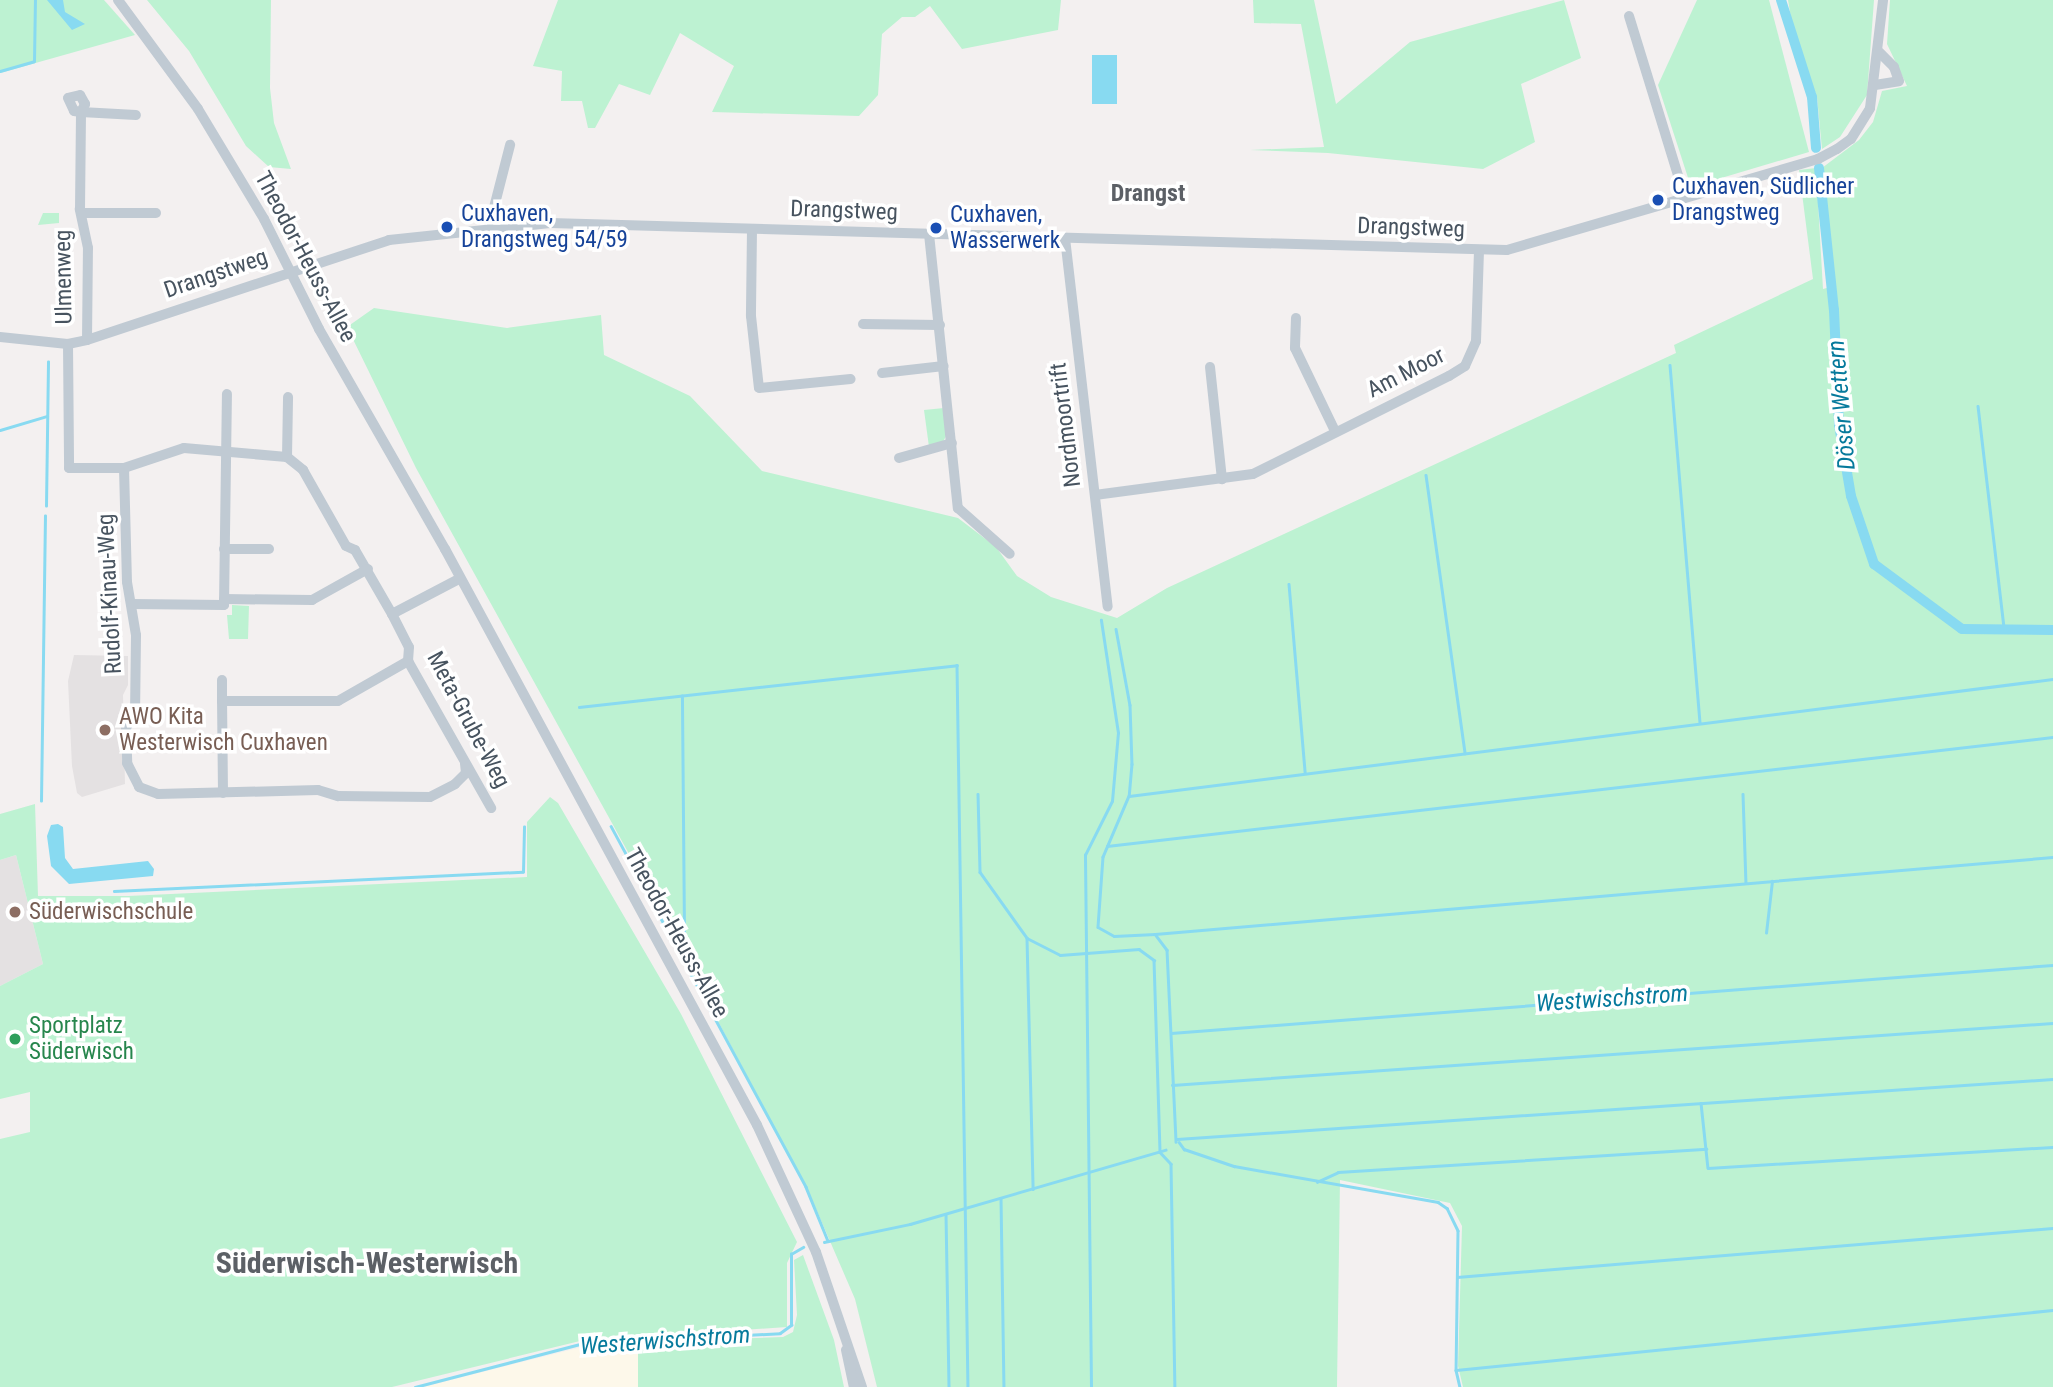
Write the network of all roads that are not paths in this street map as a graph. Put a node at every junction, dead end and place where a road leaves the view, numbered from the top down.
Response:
1 (118, 0) edge
2 (1883, 0) edge
3 (1629, 16) dead end
4 (1879, 52) junction
5 (1875, 85) junction
6 (136, 115) dead end
7 (510, 145) dead end
8 (1685, 198) junction
9 (83, 213) junction
10 (156, 213) dead end
11 (489, 227) junction
12 (752, 229) junction
13 (929, 234) junction
14 (1065, 239) junction
15 (1479, 251) junction
16 (290, 271) junction
17 (1296, 318) dead end
18 (863, 324) dead end
19 (940, 325) junction
20 (0, 337) edge
21 (86, 341) junction
22 (68, 344) junction
23 (944, 366) junction
24 (1210, 367) dead end
25 (882, 373) dead end
26 (851, 379) dead end
27 (227, 394) dead end
28 (288, 397) dead end
29 (1335, 431) junction
30 (952, 443) junction
31 (226, 450) junction
32 (287, 457) junction
33 (899, 458) dead end
34 (124, 468) junction
35 (1222, 479) junction
36 (1096, 495) junction
37 (224, 548) junction
38 (269, 549) dead end
39 (1010, 554) dead end
40 (368, 569) junction
41 (458, 578) junction
42 (224, 599) junction
43 (132, 604) junction
44 (1108, 607) dead end
45 (392, 614) junction
46 (408, 661) junction
47 (222, 680) dead end
48 (222, 701) junction
49 (465, 764) junction
50 (223, 793) junction
51 (491, 808) dead end
52 (840, 1320) junction
53 (853, 1387) edge
54 (862, 1387) edge

1 - 16 street, Theodor-Heuss-Allee
2 - 4 street, Drangstweg
3 - 8 street
4 - 5 street, Drangstweg
4 - 5 street
5 - 8 street, Drangstweg
6 - 9 street, Ulmenweg
7 - 11 street
8 - 15 street, Drangstweg
9 - 10 street, Ulmenweg
9 - 21 street, Ulmenweg
11 - 12 street, Drangstweg
11 - 16 street, Drangstweg
12 - 13 street, Drangstweg
12 - 26 street
13 - 14 street, Drangstweg
13 - 19 street
14 - 15 street, Drangstweg
14 - 36 street, Nordmoortrift
15 - 29 street, Am Moor
16 - 21 street, Drangstweg
16 - 41 street, Theodor-Heuss-Allee
17 - 29 street
18 - 19 street
19 - 23 street
20 - 22 street, Drangstweg
21 - 22 street, Drangstweg
22 - 34 street
23 - 25 street
23 - 30 street
24 - 35 street
27 - 31 street
28 - 32 street
29 - 35 street, Am Moor
30 - 33 street
30 - 39 street
31 - 32 street
31 - 34 street
31 - 37 street
32 - 40 street, Meta-Grube-Weg
34 - 43 street, Rudolf-Kinau-Weg
35 - 36 street, Am Moor
36 - 44 street, Nordmoortrift
37 - 38 street
37 - 42 street
40 - 42 street
40 - 45 street, Meta-Grube-Weg
41 - 45 street
41 - 52 street, Theodor-Heuss-Allee
42 - 43 street
43 - 50 street, Rudolf-Kinau-Weg
45 - 46 street, Meta-Grube-Weg
46 - 48 street
46 - 49 street, Meta-Grube-Weg
47 - 48 street
48 - 50 street
49 - 50 street, Rudolf-Kinau-Weg
49 - 51 street, Meta-Grube-Weg
52 - 53 street, Theodor-Heuss-Allee
52 - 54 street, Theodor-Heuss-Allee

